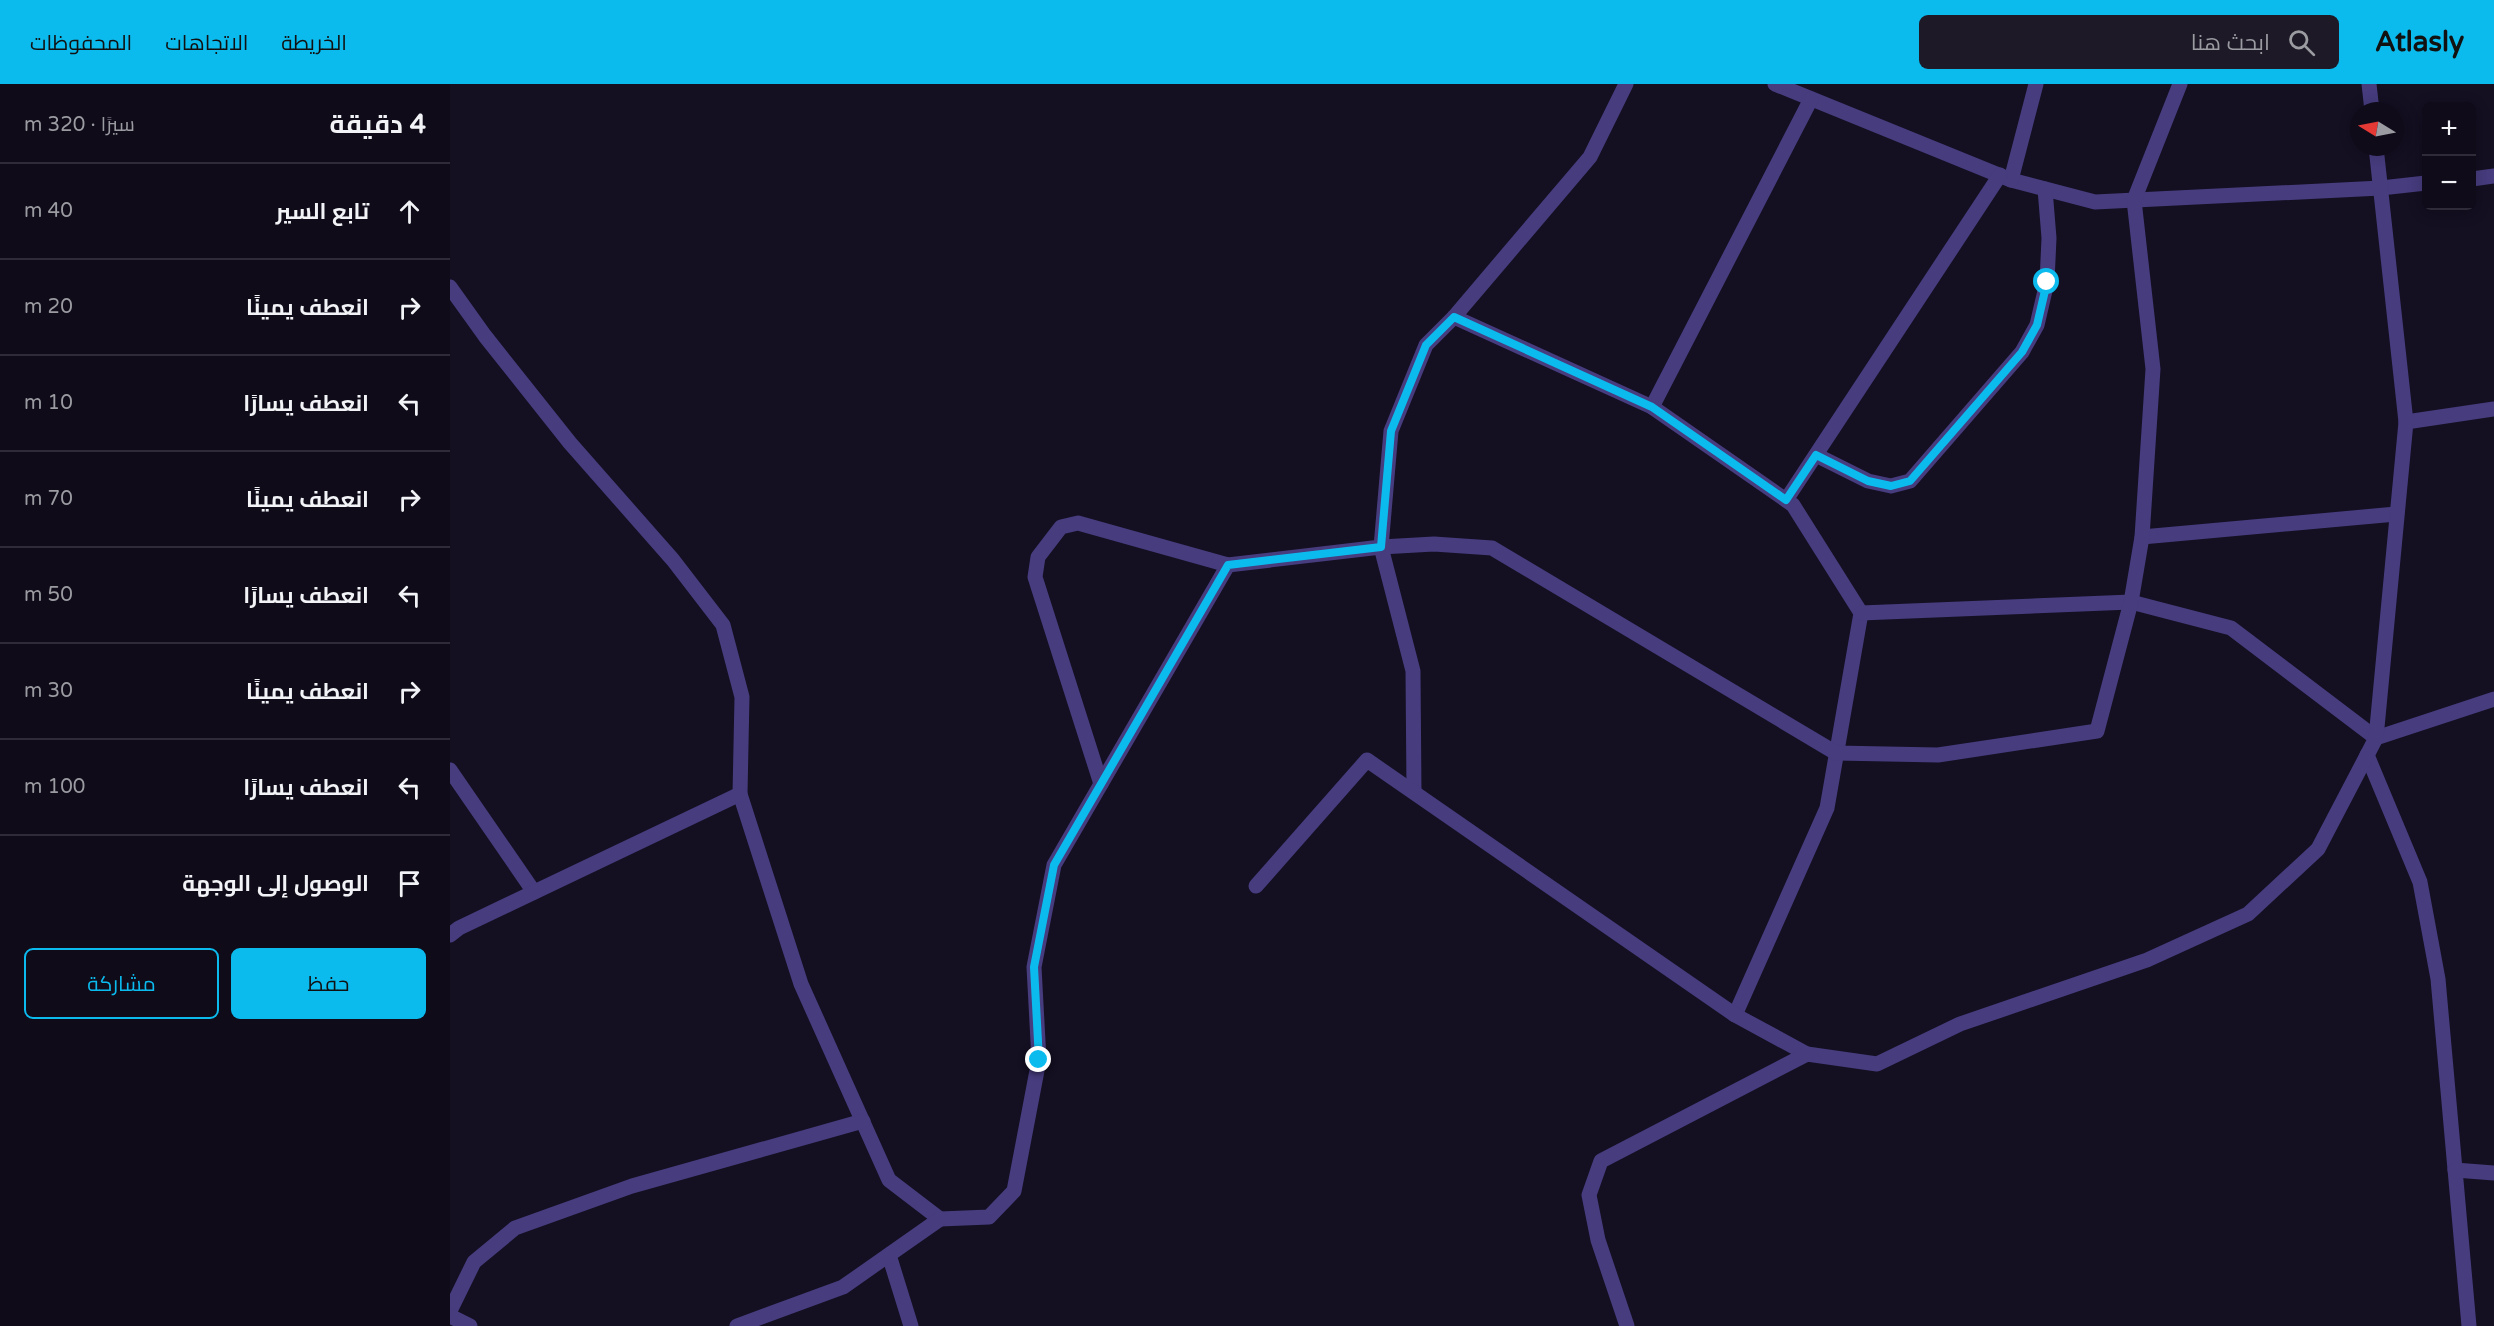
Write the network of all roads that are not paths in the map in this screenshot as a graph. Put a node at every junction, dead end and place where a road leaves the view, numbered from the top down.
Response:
1 (1626, 84) edge
2 (1775, 84) edge
3 (2036, 84) edge
4 (2180, 84) edge
5 (2369, 84) edge
6 (1811, 99) junction
7 (2371, 102) edge
8 (2377, 156) edge
9 (2494, 176) edge
10 (2005, 178) junction
11 (2476, 178) edge
12 (2422, 184) edge
13 (2381, 188) junction
14 (2045, 189) junction
15 (2134, 200) junction
16 (450, 287) edge
17 (1454, 317) junction
18 (1652, 407) junction
19 (2494, 409) edge
20 (2406, 422) junction
21 (1816, 455) junction
22 (1786, 500) junction
23 (2396, 514) junction
24 (2142, 537) junction
25 (1381, 547) junction
26 (1228, 565) junction
27 (2131, 602) junction
28 (1861, 613) junction
29 (2494, 699) edge
30 (2376, 738) junction
31 (1836, 753) junction
32 (2367, 755) junction
33 (450, 770) edge
34 (1101, 784) junction
35 (1414, 792) junction
36 (740, 794) junction
37 (1256, 886) dead end
38 (534, 892) junction
39 (450, 935) edge
40 (1735, 1015) junction
41 (1807, 1054) junction
42 (863, 1121) junction
43 (2455, 1170) junction
44 (2494, 1173) edge
45 (940, 1219) junction
46 (889, 1255) junction
47 (450, 1311) edge
48 (450, 1316) edge
49 (470, 1326) edge
50 (737, 1326) edge
51 (911, 1326) edge
52 (1627, 1326) edge
53 (2469, 1326) edge

1 - 17 street
2 - 6 street
3 - 10 street
4 - 15 street
5 - 7 street
6 - 10 street
6 - 18 street
8 - 13 street
9 - 11 street
10 - 14 street
10 - 21 street
12 - 13 street
13 - 15 street
13 - 20 street
14 - 15 street
14 - 21 street
15 - 24 street
16 - 36 street
17 - 18 street
17 - 25 street
18 - 22 street
19 - 20 street
20 - 23 street
21 - 22 street
22 - 28 street
23 - 24 street
23 - 30 street
24 - 27 street
25 - 26 street
25 - 31 street
25 - 35 street
26 - 34 street
26 - 34 street
27 - 28 street
27 - 30 street
27 - 31 street
28 - 31 street
29 - 30 street
30 - 32 street
31 - 40 street
32 - 41 street
32 - 43 street
33 - 38 street
34 - 45 street
35 - 37 street
35 - 40 street
36 - 38 street
36 - 42 street
38 - 39 street
40 - 41 street
41 - 52 street
42 - 45 street
42 - 47 street
43 - 44 street
43 - 53 street
45 - 46 street
46 - 50 street
46 - 51 street
48 - 49 street

